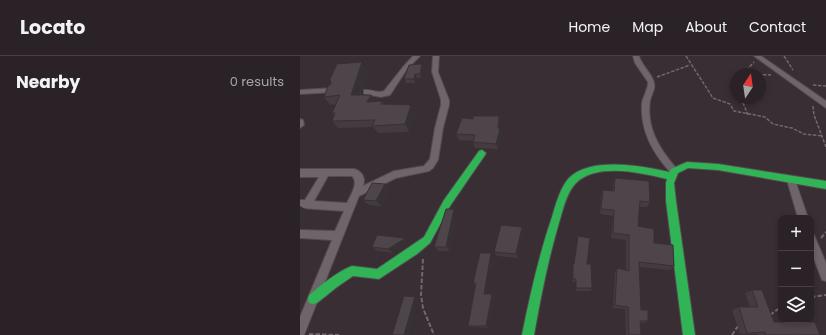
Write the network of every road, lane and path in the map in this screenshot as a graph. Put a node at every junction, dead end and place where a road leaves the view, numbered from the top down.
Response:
1 (417, 56) edge
2 (436, 56) edge
3 (636, 56) edge
4 (686, 56) edge
5 (758, 57) edge
6 (691, 65) junction
7 (748, 68) edge
8 (650, 78) junction
9 (334, 90) edge
10 (300, 92) edge
11 (367, 92) dead end
12 (810, 93) junction
13 (743, 104) edge
14 (826, 105) edge
15 (748, 115) junction
16 (300, 122) edge
17 (300, 125) edge
18 (823, 136) junction
19 (826, 147) edge
20 (482, 153) dead end
21 (300, 172) edge
22 (325, 173) junction
23 (672, 174) junction
24 (791, 180) junction
25 (826, 185) edge
26 (356, 193) junction
27 (304, 204) edge
28 (351, 207) junction
29 (802, 215) edge
30 (300, 234) edge
31 (339, 236) junction
32 (426, 240) junction
33 (814, 246) edge
34 (826, 276) edge
35 (826, 295) edge
36 (814, 297) edge
37 (314, 299) junction
38 (778, 309) edge
39 (764, 319) edge
40 (744, 324) edge
41 (304, 333) edge
42 (339, 335) edge
43 (434, 335) edge
44 (528, 335) edge
45 (689, 335) edge
46 (732, 335) edge

1 - 11 street
2 - 26 street
3 - 8 street
4 - 6 path
5 - 7 path
5 - 12 street
6 - 8 path
6 - 15 path
8 - 23 street
9 - 10 street
12 - 14 street
12 - 18 path
13 - 15 path
15 - 18 path
16 - 17 street
18 - 19 path
20 - 32 street
21 - 22 street
22 - 26 street
22 - 27 street
23 - 24 street
23 - 44 street
23 - 45 street
24 - 25 street
24 - 29 street
26 - 28 street
27 - 28 street
28 - 31 street
30 - 31 street
31 - 37 street
32 - 37 street
32 - 43 path
33 - 34 street
35 - 36 path
37 - 41 street
38 - 39 path
40 - 46 path
41 - 42 path

